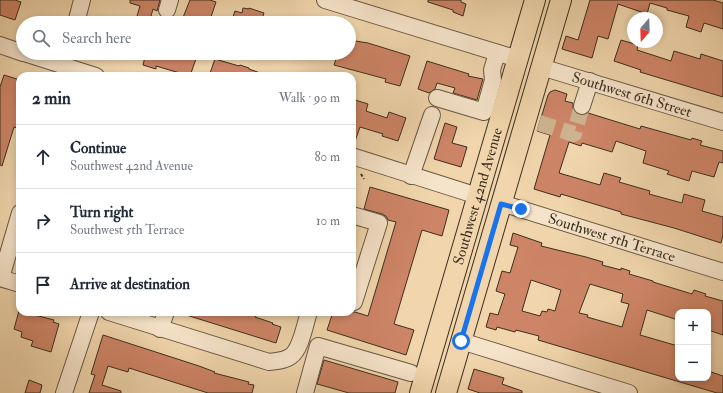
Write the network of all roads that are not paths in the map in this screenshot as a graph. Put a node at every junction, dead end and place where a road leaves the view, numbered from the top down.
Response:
1 (82, 0) edge
2 (324, 0) edge
3 (535, 0) edge
4 (561, 0) edge
5 (78, 16) edge
6 (0, 46) edge
7 (16, 51) edge
8 (497, 53) junction
9 (518, 59) junction
10 (46, 60) edge
11 (63, 65) edge
12 (541, 67) junction
13 (84, 72) edge
14 (590, 81) junction
15 (437, 98) dead end
16 (582, 106) tunnel mouth
17 (432, 115) dead end
18 (723, 122) edge
19 (356, 163) edge
20 (412, 176) junction
21 (478, 196) junction
22 (501, 204) junction
23 (356, 216) edge
24 (16, 227) edge
25 (468, 228) junction
26 (723, 272) edge
27 (0, 278) edge
28 (16, 283) edge
29 (356, 296) edge
30 (90, 316) edge
31 (121, 316) edge
32 (165, 316) edge
33 (308, 316) edge
34 (160, 329) junction
35 (300, 340) junction
36 (461, 341) junction
37 (318, 346) junction
38 (411, 373) dead end
39 (64, 393) edge
40 (305, 393) edge
41 (420, 393) edge
42 (446, 393) edge
43 (629, 393) edge

1 - 5 street
2 - 8 street
3 - 9 main road, Southwest 42nd Avenue
4 - 12 main road, Southwest 42nd Avenue
6 - 7 street
8 - 9 street
8 - 15 street
9 - 21 main road, Southwest 42nd Avenue
10 - 11 street
11 - 13 street
12 - 14 street, Southwest 6th Street
12 - 22 main road, Southwest 42nd Avenue
14 - 16 street
14 - 18 street, Southwest 6th Street
17 - 20 street
19 - 20 street
20 - 21 street
21 - 25 main road, Southwest 42nd Avenue
22 - 25 main road
22 - 26 street, Southwest 5th Terrace
22 - 36 main road, Southwest 42nd Avenue
23 - 29 street
24 - 27 street
25 - 41 main road, Southwest 42nd Avenue
27 - 28 street
30 - 39 street
31 - 34 street
32 - 34 street
33 - 35 street
34 - 35 street
35 - 37 street
36 - 42 main road, Southwest 42nd Avenue
36 - 43 street
37 - 38 street
37 - 40 street

